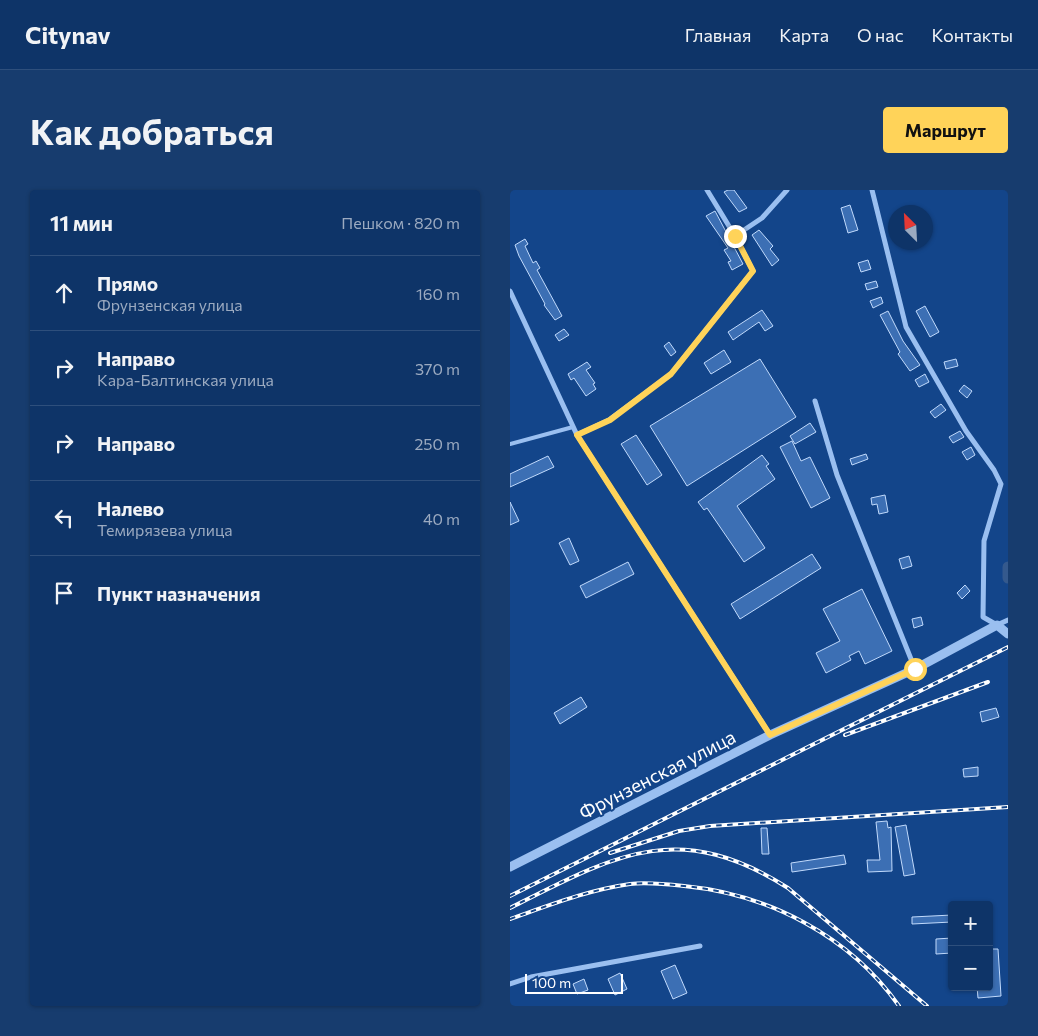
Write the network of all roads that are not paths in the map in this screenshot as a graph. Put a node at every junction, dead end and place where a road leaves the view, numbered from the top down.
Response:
1 (707, 190) edge
2 (787, 190) edge
3 (872, 190) edge
4 (735, 236) junction
5 (510, 292) edge
6 (815, 401) dead end
7 (573, 427) junction
8 (577, 435) junction
9 (510, 444) edge
10 (1008, 620) edge
11 (997, 625) junction
12 (1008, 634) edge
13 (915, 669) junction
14 (770, 735) junction
15 (510, 867) edge
16 (700, 946) dead end
17 (510, 984) edge

1 - 4 street
2 - 4 street
3 - 11 street
4 - 8 street
5 - 7 street
6 - 13 street
7 - 8 street
7 - 9 lane
8 - 14 street
10 - 11 street, Фрунзенская улица
11 - 12 street
11 - 13 street, Фрунзенская улица
13 - 14 street, Фрунзенская улица
14 - 15 street, Фрунзенская улица
16 - 17 street

